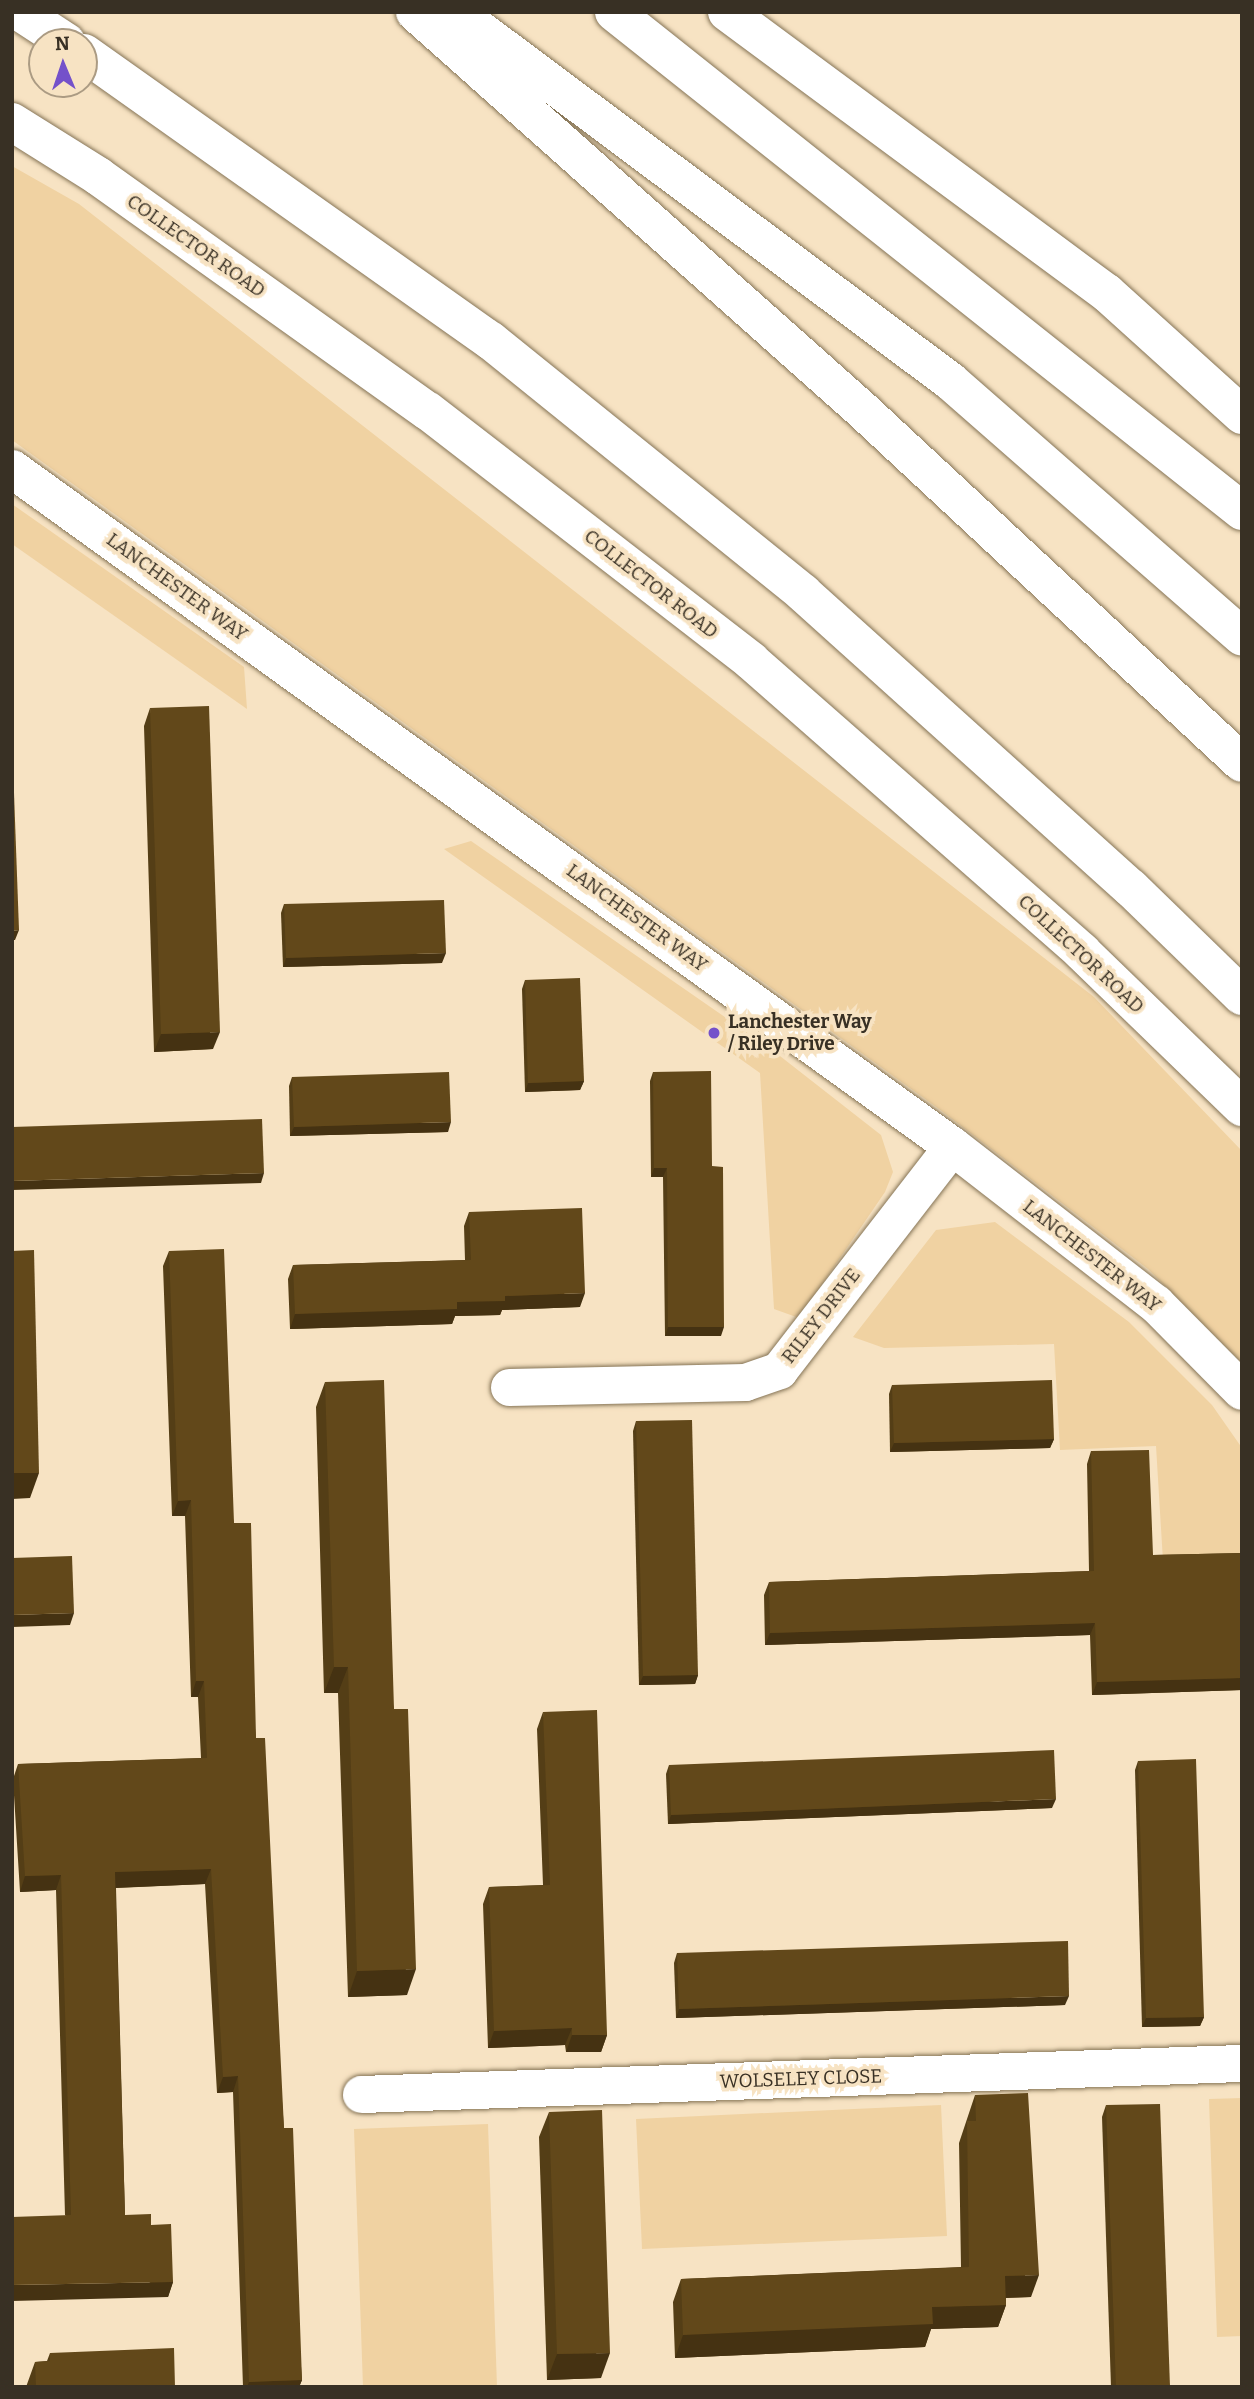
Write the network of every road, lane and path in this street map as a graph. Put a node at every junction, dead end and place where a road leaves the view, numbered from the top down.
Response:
1 (20, 12) edge
2 (415, 12) edge
3 (456, 12) edge
4 (614, 12) edge
5 (727, 12) edge
6 (45, 28) edge
7 (98, 63) edge
8 (12, 122) edge
9 (1242, 415) edge
10 (12, 469) edge
11 (1242, 511) edge
12 (1242, 637) edge
13 (1242, 763) edge
14 (1242, 996) edge
15 (1242, 1107) edge
16 (952, 1146) junction
17 (509, 1387) dead end
18 (1242, 1391) edge
19 (1242, 2063) edge
20 (361, 2094) dead end

1 - 6 main road
2 - 13 main road
3 - 12 main road
4 - 11 main road
5 - 9 main road
7 - 14 main road
8 - 15 main road, COLLECTOR ROAD
10 - 16 main road, LANCHESTER WAY
16 - 17 street, RILEY DRIVE
16 - 18 main road, LANCHESTER WAY
19 - 20 street, WOLSELEY CLOSE

